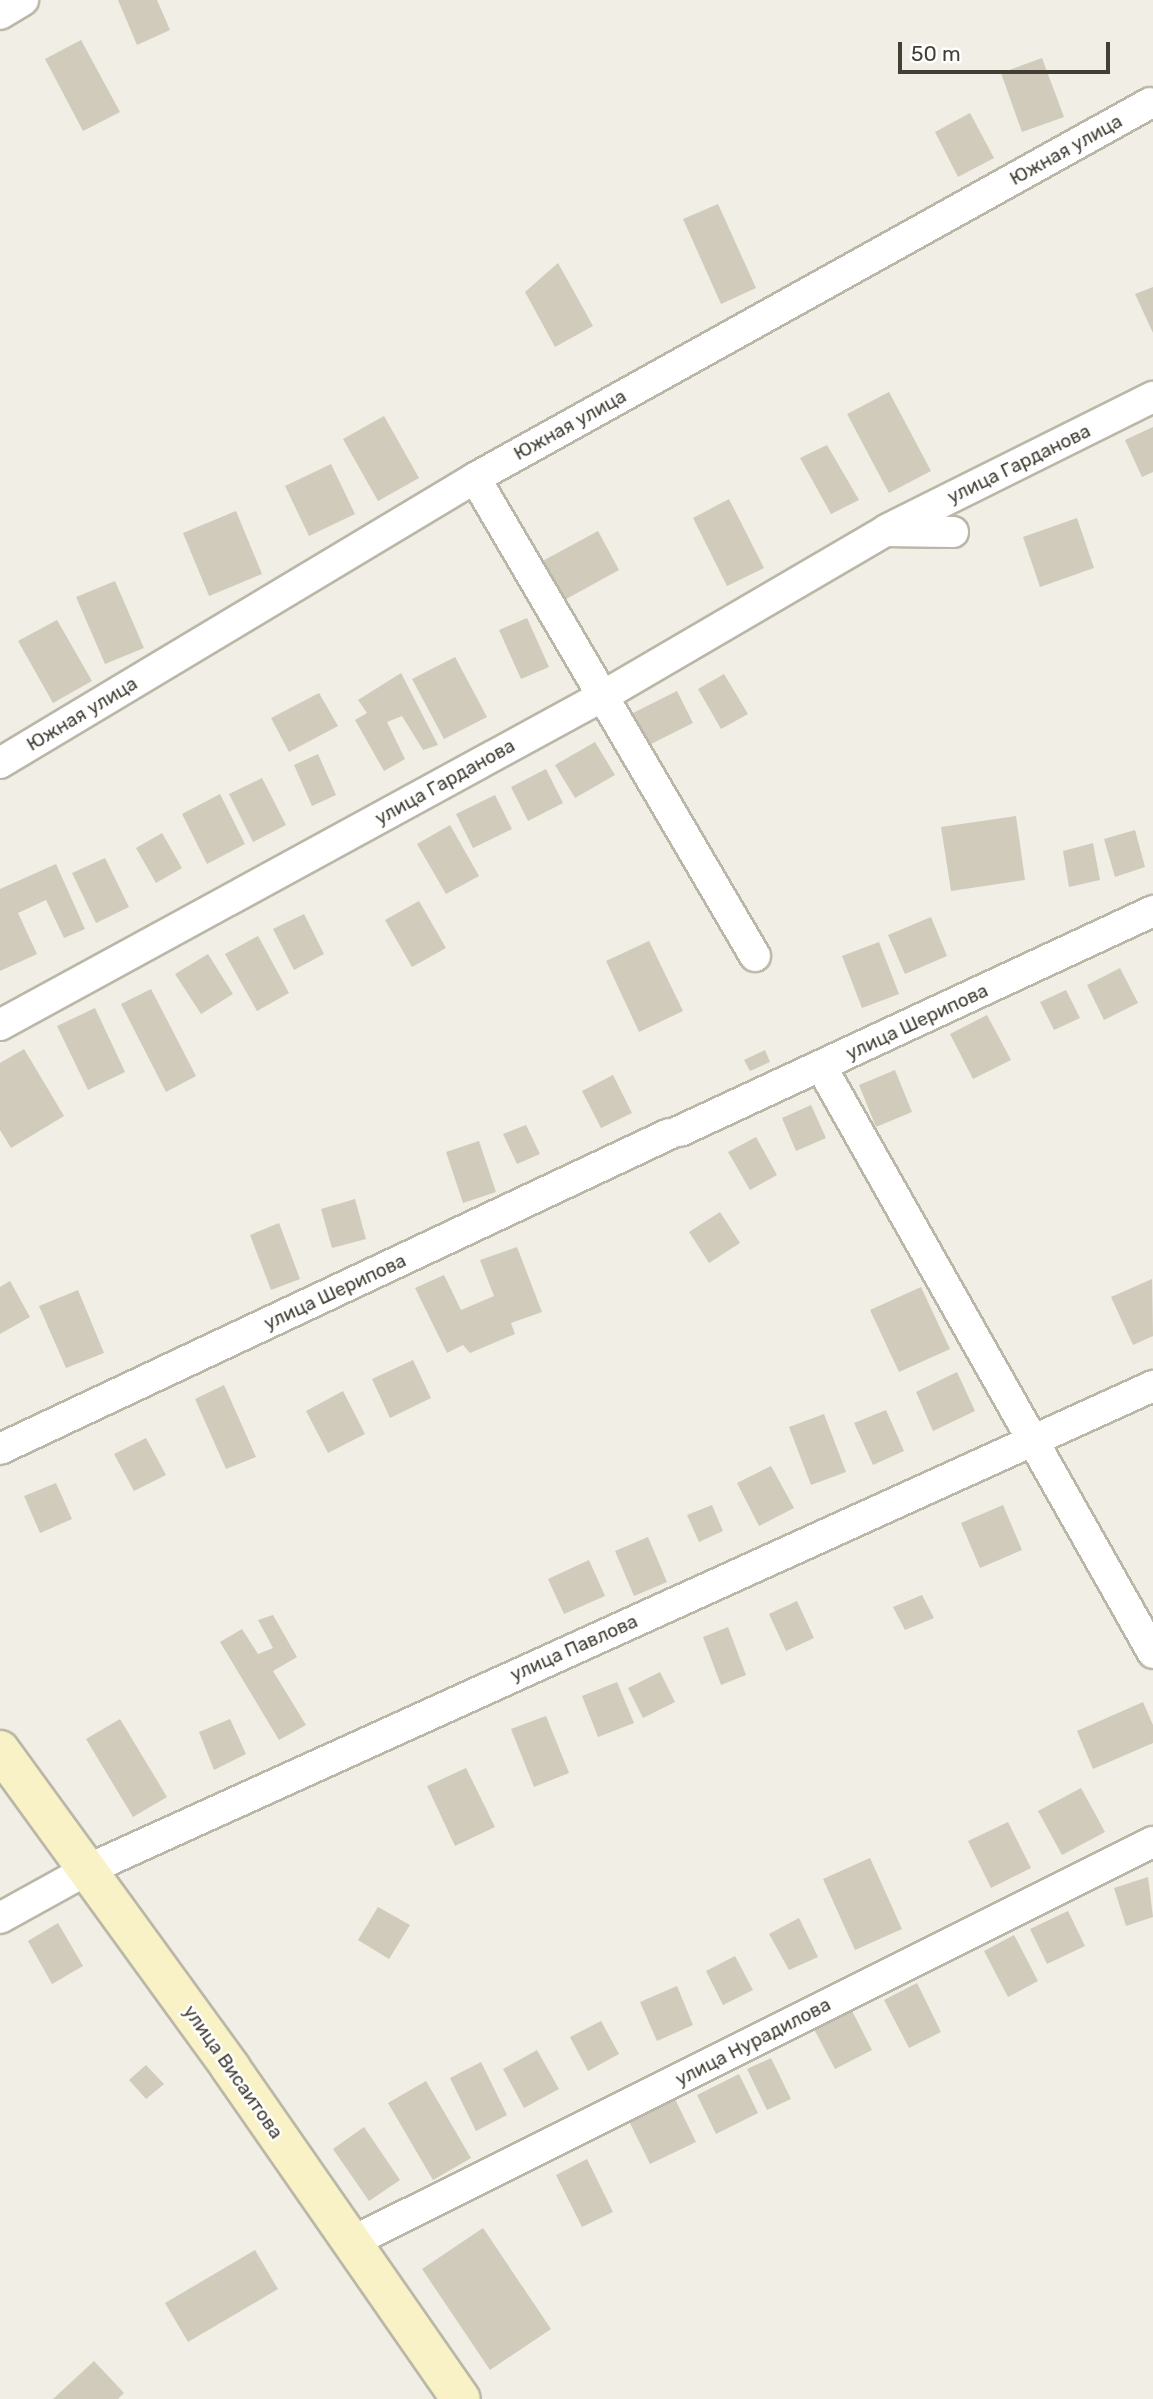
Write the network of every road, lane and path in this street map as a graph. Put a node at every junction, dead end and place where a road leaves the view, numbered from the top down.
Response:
1 (23, 0) edge
2 (0, 14) edge
3 (1150, 103) dead end
4 (1153, 397) edge
5 (475, 478) junction
6 (885, 531) junction
7 (953, 532) dead end
8 (603, 696) junction
9 (0, 764) edge
10 (1153, 911) edge
11 (755, 956) dead end
12 (0, 1025) edge
13 (822, 1068) junction
14 (1153, 1385) edge
15 (1036, 1440) junction
16 (0, 1450) edge
17 (1153, 1653) edge
18 (0, 1750) edge
19 (1153, 1842) edge
20 (87, 1870) junction
21 (0, 1918) edge
22 (352, 2242) junction
23 (461, 2399) edge

1 - 2 street
3 - 5 street, Южная улица
4 - 6 street, улица Гарданова
5 - 8 street
5 - 9 street, Южная улица
6 - 7 street, улица Гарданова
6 - 8 street, улица Гарданова
8 - 11 street
8 - 12 street, улица Гарданова
10 - 13 street, улица Шерипова
13 - 15 street
13 - 16 street, улица Шерипова
14 - 15 street, улица Павлова
15 - 17 street
15 - 20 street, улица Павлова
18 - 20 street, улица Висаитова
19 - 22 street, улица Нурадилова
20 - 21 street, улица Павлова
20 - 22 street, улица Висаитова
22 - 23 street, улица Висаитова

